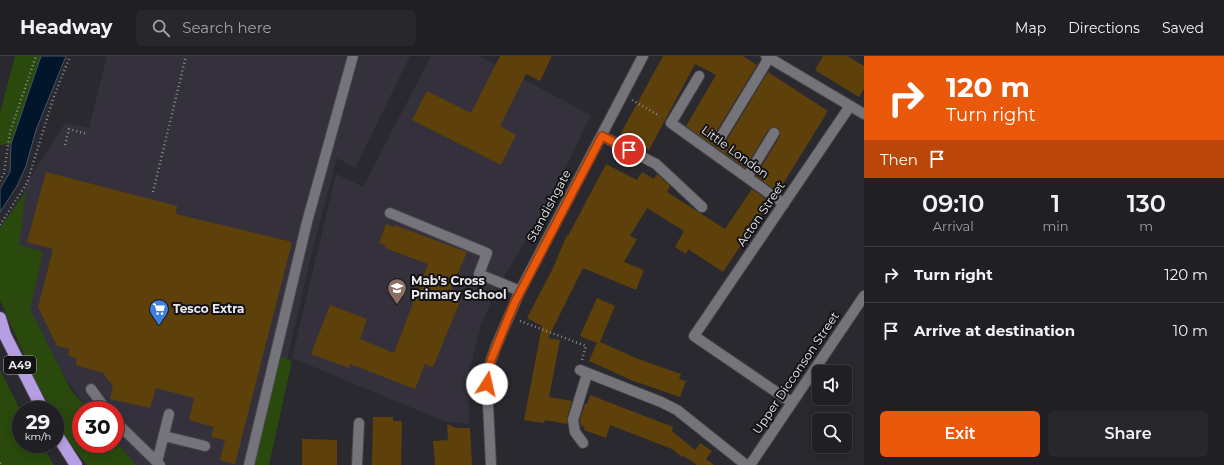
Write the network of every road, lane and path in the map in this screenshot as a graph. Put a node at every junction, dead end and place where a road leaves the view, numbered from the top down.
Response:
1 (36, 56) edge
2 (70, 56) edge
3 (186, 56) edge
4 (353, 56) edge
5 (643, 56) edge
6 (768, 57) edge
7 (699, 76) dead end
8 (623, 96) junction
9 (850, 106) junction
10 (864, 114) edge
11 (671, 122) junction
12 (774, 133) dead end
13 (88, 134) dead end
14 (602, 136) junction
15 (719, 140) dead end
16 (65, 145) dead end
17 (747, 177) junction
18 (0, 181) edge
19 (153, 192) dead end
20 (784, 204) junction
21 (702, 207) dead end
22 (390, 213) dead end
23 (0, 225) edge
24 (520, 291) junction
25 (864, 296) edge
26 (508, 317) junction
27 (0, 318) edge
28 (584, 372) junction
29 (91, 389) dead end
30 (39, 401) edge
31 (100, 401) edge
32 (792, 402) junction
33 (169, 414) dead end
34 (359, 423) dead end
35 (124, 430) edge
36 (164, 436) junction
37 (582, 442) dead end
38 (64, 446) edge
39 (205, 446) dead end
40 (159, 464) edge
41 (76, 465) edge
42 (248, 465) edge
43 (357, 465) edge
44 (491, 465) edge
45 (746, 465) edge
46 (750, 465) edge

1 - 18 path
2 - 23 path
3 - 19 path
4 - 42 street
5 - 8 street, Standishgate
6 - 9 street
6 - 15 street
7 - 11 street
8 - 11 path
8 - 14 street, Standishgate
9 - 10 street
9 - 20 street, Acton Street
11 - 17 street, Little London
12 - 17 street
13 - 16 path
14 - 21 street
14 - 24 street, Standishgate
17 - 20 street, Little London
20 - 32 street, Acton Street
22 - 24 street
24 - 26 street, Standishgate
25 - 32 street, Upper Dicconson Street
26 - 28 path
26 - 44 street, Standishgate
27 - 30 highway, A49
28 - 37 street
28 - 45 street
29 - 31 street
32 - 46 street, Upper Dicconson Street
33 - 36 street
34 - 43 street
35 - 40 street
36 - 39 street
36 - 40 street
38 - 41 highway

